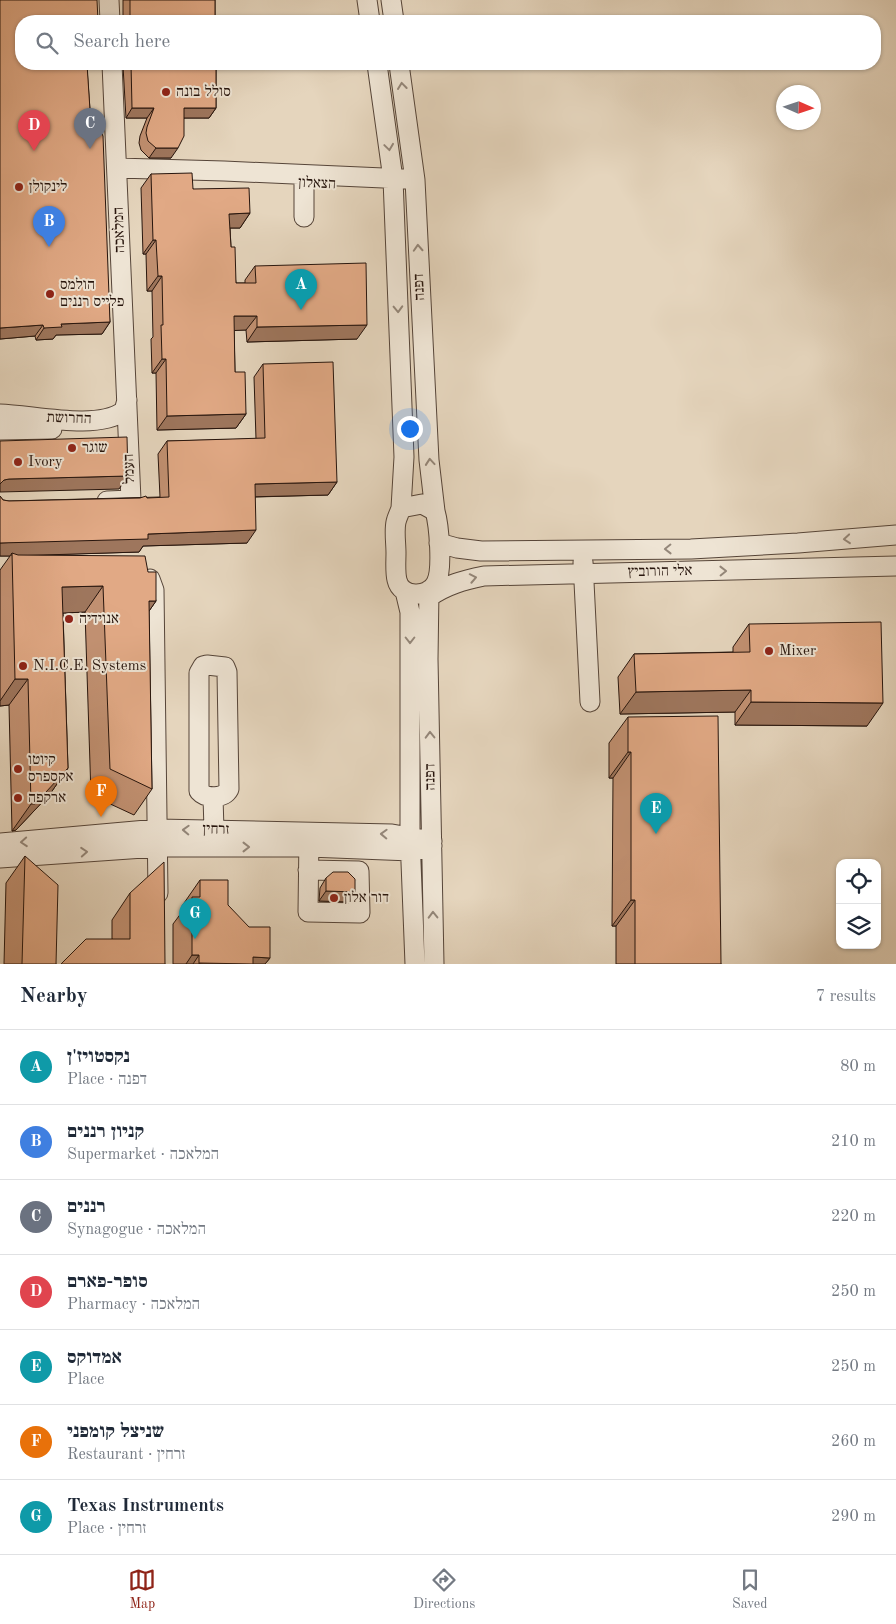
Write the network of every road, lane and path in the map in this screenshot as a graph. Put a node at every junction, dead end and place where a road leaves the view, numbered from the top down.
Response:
1 (109, 0) edge
2 (367, 0) edge
3 (390, 0) edge
4 (110, 15) edge
5 (369, 15) edge
6 (393, 15) edge
7 (112, 70) edge
8 (378, 70) edge
9 (400, 70) edge
10 (117, 168) junction
11 (224, 171) junction
12 (304, 183) junction
13 (393, 183) junction
14 (415, 184) junction
15 (304, 217) dead end
16 (127, 400) junction
17 (0, 414) edge
18 (128, 426) junction
19 (0, 430) edge
20 (94, 501) edge
21 (401, 508) junction
22 (435, 511) junction
23 (896, 535) edge
24 (439, 543) junction
25 (583, 551) junction
26 (896, 566) edge
27 (136, 571) edge
28 (584, 574) junction
29 (405, 591) junction
30 (429, 594) junction
31 (590, 702) dead end
32 (213, 797) junction
33 (214, 830) junction
34 (158, 838) junction
35 (309, 839) junction
36 (0, 843) edge
37 (411, 844) junction
38 (432, 844) junction
39 (0, 858) edge
40 (308, 870) dead end
41 (158, 915) edge
42 (415, 964) edge
43 (434, 964) edge

1 - 4 street
2 - 5 street
3 - 6 street
7 - 10 street, המלאכה
8 -> 13 street, דפנה
14 -> 9 street, דפנה
10 - 11 street, הצאלון
10 - 16 street, המלאכה
11 - 12 street, הצאלון
11 - 13 street, הצאלון
12 - 13 street, הצאלון
12 - 15 street
13 - 14 street, הצאלון
13 -> 21 street, דפנה
22 -> 14 street, דפנה
16 - 17 street, החרושת
16 - 18 street, המלאכה
18 - 19 street, החרושת
18 - 20 street, העמל
21 - 22 street
21 - 29 street, דפנה
22 - 24 street, דפנה
23 -> 25 street, אלי הורוביץ
24 - 25 street, אלי הורוביץ
24 - 30 street, דפנה
25 - 28 street
28 -> 26 street, אלי הורוביץ
27 - 34 street
30 -> 28 street, אלי הורוביץ
28 - 31 street
29 - 30 street
29 -> 37 street, דפנה
38 -> 30 street, דפנה
32 - 32 street
32 - 33 street
33 -> 34 street, זרחין
33 - 35 street, זרחין
34 -> 35 street, זרחין
34 -> 36 street, זרחין
39 -> 34 street, זרחין
34 - 41 street
35 - 37 street, זרחין
35 - 40 street
37 - 38 street, זרחין
37 - 42 street, דפנה
43 -> 38 street, דפנה

